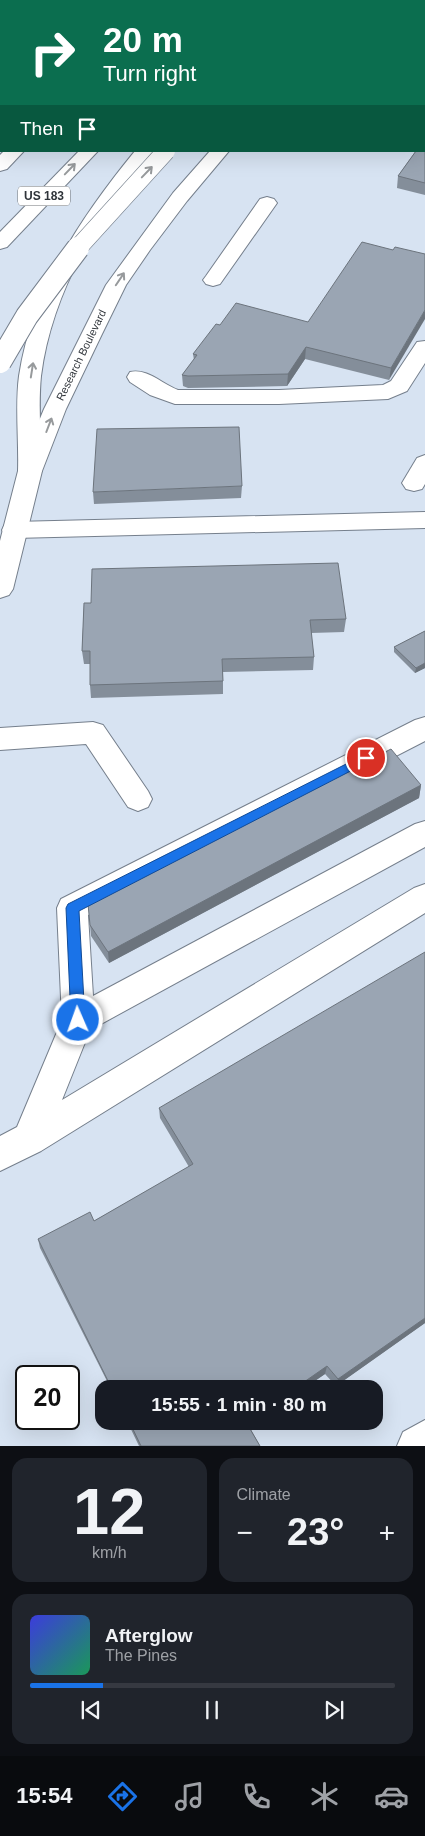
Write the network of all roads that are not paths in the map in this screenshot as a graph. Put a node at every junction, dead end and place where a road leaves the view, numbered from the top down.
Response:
1 (14, 152) edge
2 (88, 152) edge
3 (144, 152) edge
4 (165, 152) edge
5 (219, 152) edge
6 (0, 165) edge
7 (267, 203) dead end
8 (0, 242) edge
9 (213, 280) dead end
10 (425, 347) edge
11 (0, 362) edge
12 (138, 377) dead end
13 (30, 471) junction
14 (425, 520) edge
15 (14, 530) junction
16 (0, 589) edge
17 (425, 728) edge
18 (0, 739) edge
19 (138, 799) dead end
20 (425, 833) edge
21 (425, 897) edge
22 (78, 1020) junction
23 (14, 1146) edge
24 (425, 1440) edge
25 (417, 1446) edge

1 - 6 main road
8 -> 2 main road, US 183
13 -> 3 main road
11 -> 4 main road, bridge
13 -> 5 main road, Research Boulevard
7 - 9 main road
10 - 12 main road
13 - 15 main road, Research Boulevard
14 - 15 main road
15 - 16 main road, Research Boulevard
17 - 22 main road
18 - 19 main road
20 - 22 main road
21 - 23 main road
22 - 23 main road
24 - 25 main road

